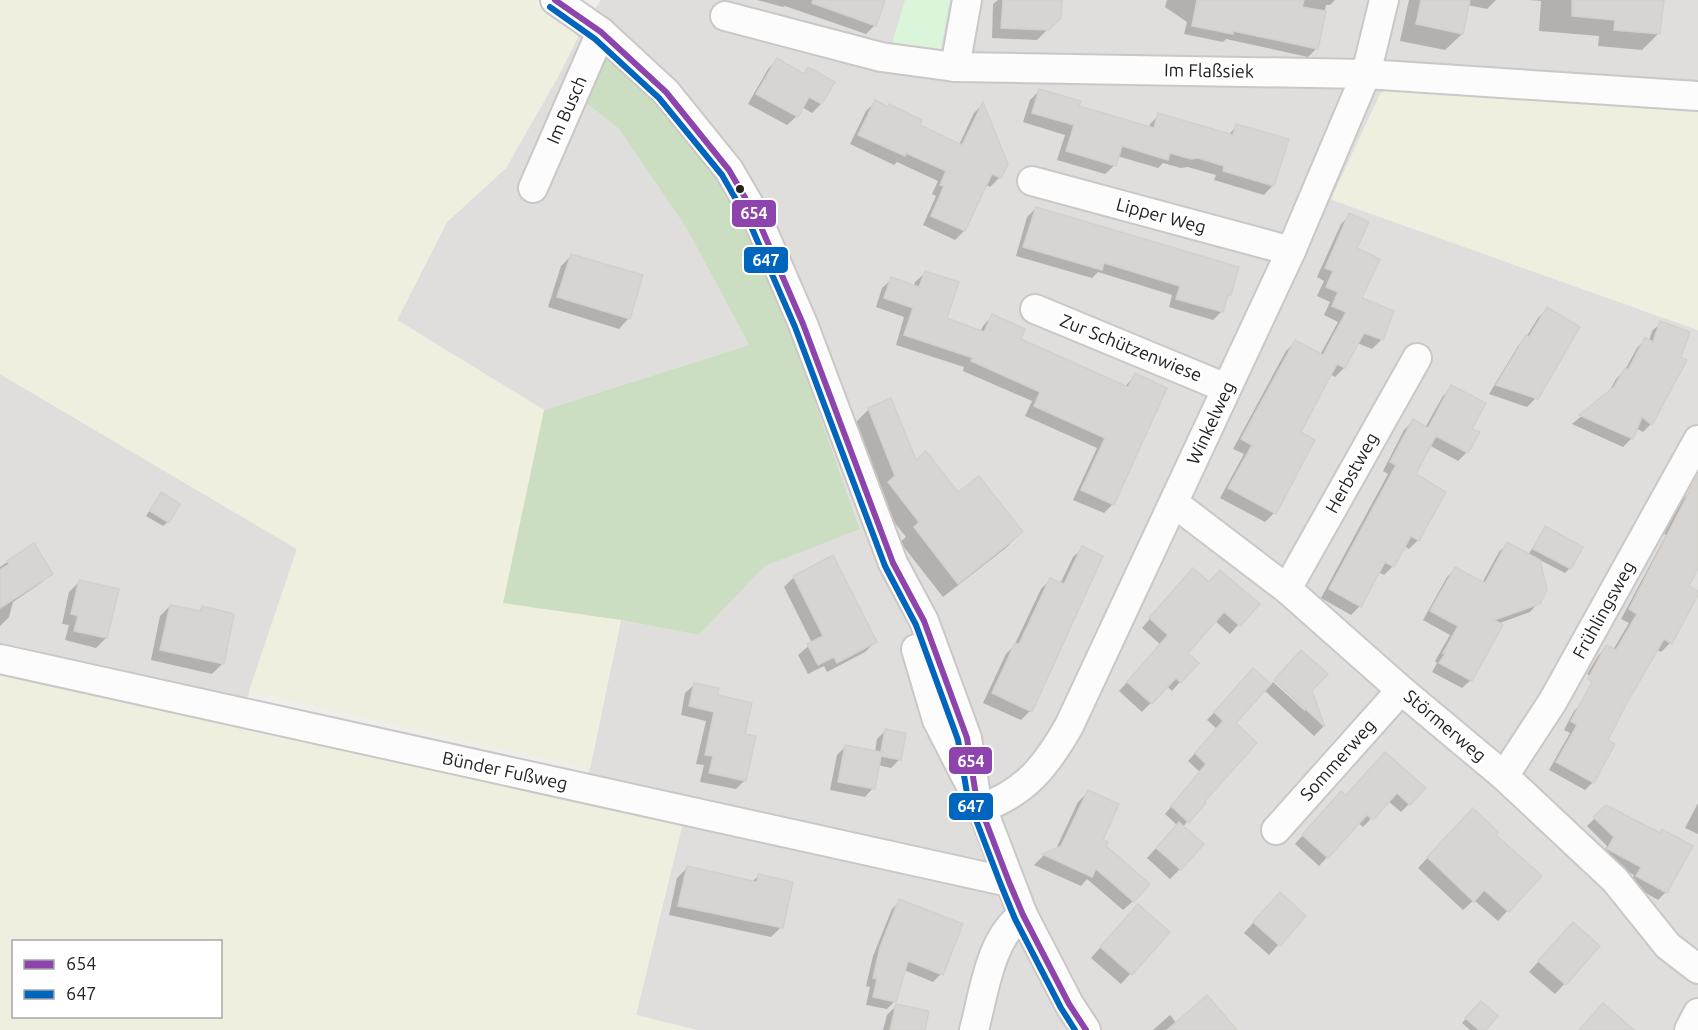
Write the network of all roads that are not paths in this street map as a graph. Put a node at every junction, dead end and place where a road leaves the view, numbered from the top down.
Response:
1 (555, 0) edge
2 (967, 0) edge
3 (1384, 0) edge
4 (725, 16) dead end
5 (601, 32) junction
6 (955, 67) junction
7 (1366, 74) junction
8 (1698, 96) edge
9 (1032, 181) dead end
10 (533, 188) dead end
11 (1291, 251) junction
12 (1035, 309) dead end
13 (1416, 358) dead end
14 (1226, 388) junction
15 (1698, 440) edge
16 (1174, 503) junction
17 (1287, 588) junction
18 (0, 658) edge
19 (1401, 690) junction
20 (1504, 776) junction
21 (979, 802) junction
22 (1276, 830) dead end
23 (1009, 882) junction
24 (1023, 915) junction
25 (1698, 969) edge
26 (1698, 1013) edge
27 (974, 1030) edge
28 (1086, 1030) edge
29 (1689, 1030) edge

1 - 5 street
2 - 6 street
3 - 7 street, Winkelweg
4 - 6 street, Im Flaßsiek
5 - 10 street, Im Busch
5 - 21 street
6 - 7 street, Im Flaßsiek
7 - 8 street, Im Flaßsiek
7 - 11 street, Winkelweg
9 - 11 street, Lipper Weg
11 - 14 street, Winkelweg
12 - 14 street, Zur Schützenwiese
13 - 17 street, Herbstweg
14 - 16 street, Winkelweg
15 - 20 street, Frühlingsweg
16 - 17 street, Störmerweg
16 - 21 street, Winkelweg
17 - 19 street, Störmerweg
18 - 23 street, Bünder Fußweg
19 - 20 street, Störmerweg
19 - 22 street, Sommerweg
20 - 25 street, Störmerweg
21 - 23 street
23 - 24 street
24 - 27 street
24 - 28 street
26 - 29 street

